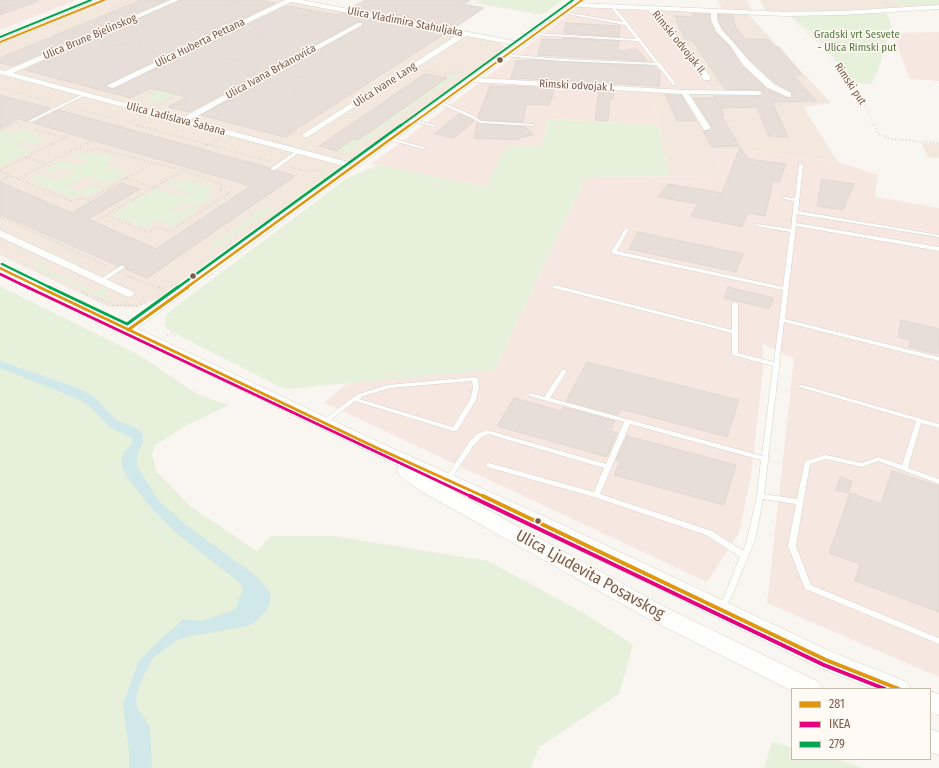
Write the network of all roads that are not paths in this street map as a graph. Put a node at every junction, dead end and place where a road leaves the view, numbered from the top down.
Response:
1 (104, 0) edge
2 (176, 0) edge
3 (291, 0) edge
4 (578, 2) edge
5 (939, 7) edge
6 (650, 8) junction
7 (614, 9) dead end
8 (714, 11) junction
9 (564, 12) junction
10 (360, 24) dead end
11 (628, 24) junction
12 (464, 34) junction
13 (534, 34) junction
14 (0, 35) edge
15 (12, 37) junction
16 (639, 40) junction
17 (0, 42) edge
18 (519, 44) junction
19 (504, 55) junction
20 (659, 64) junction
21 (2, 74) edge
22 (707, 78) dead end
23 (470, 80) junction
24 (674, 84) dead end
25 (110, 86) dead end
26 (684, 92) junction
27 (759, 93) dead end
28 (84, 95) junction
29 (788, 95) dead end
30 (439, 102) junction
31 (30, 121) dead end
32 (183, 121) junction
33 (414, 121) junction
34 (533, 125) dead end
35 (435, 126) dead end
36 (707, 128) dead end
37 (306, 136) dead end
38 (390, 139) junction
39 (425, 148) dead end
40 (298, 152) junction
41 (801, 165) dead end
42 (353, 166) junction
43 (273, 169) dead end
44 (784, 198) dead end
45 (797, 200) junction
46 (795, 212) junction
47 (757, 225) dead end
48 (793, 227) junction
49 (627, 228) dead end
50 (0, 233) edge
51 (939, 236) edge
52 (939, 249) edge
53 (0, 268) edge
54 (122, 270) road end
55 (101, 281) junction
56 (555, 287) dead end
57 (785, 289) junction
58 (130, 294) dead end
59 (735, 304) dead end
60 (783, 320) junction
61 (128, 330) junction
62 (735, 332) junction
63 (939, 359) edge
64 (778, 365) junction
65 (564, 371) dead end
66 (801, 386) dead end
67 (531, 395) dead end
68 (354, 399) junction
69 (546, 399) junction
70 (919, 420) junction
71 (626, 422) junction
72 (323, 423) junction
73 (939, 426) edge
74 (376, 448) junction
75 (766, 459) junction
76 (490, 465) dead end
77 (607, 466) junction
78 (904, 469) junction
79 (447, 480) junction
80 (939, 482) edge
81 (596, 495) junction
82 (760, 496) junction
83 (799, 502) junction
84 (744, 556) junction
85 (719, 610) junction
86 (939, 641) edge
87 (809, 688) edge
88 (896, 688) edge

1 - 15 street
2 - 21 street, Ulica Brune Bjelinskog
3 - 12 street, Ulica Vladimira Stahuljaka
3 - 25 street, Ulica Huberta Pettana
4 - 6 street
4 - 9 street
5 - 8 street
6 - 8 street
6 - 22 street, Rimski odvojak II.
7 - 11 lane
8 - 29 street
9 - 11 lane
9 - 13 street
10 - 32 street, Ulica Ivana Brkanovića
11 - 16 lane
12 - 18 street, Ulica Vladimira Stahuljaka
12 - 37 street, Ulica Ivane Lang
13 - 16 lane
13 - 18 street
14 - 15 lane
15 - 17 street
16 - 20 lane
18 - 19 street
19 - 20 lane
19 - 23 street
20 - 24 lane
21 - 28 street, Ulica Ladislava Šabana
23 - 26 street, Rimski odvojak I.
23 - 30 street
26 - 27 street, Rimski odvojak I.
26 - 36 street
28 - 31 lane
28 - 32 street, Ulica Ladislava Šabana
30 - 33 street
30 - 34 lane
32 - 40 street, Ulica Ladislava Šabana
33 - 35 lane
33 - 38 street
38 - 39 lane
38 - 42 street
40 - 42 street, Ulica Ladislava Šabana
40 - 43 lane
41 - 45 lane
42 - 61 street
44 - 45 lane
45 - 46 lane
46 - 48 lane
46 - 51 lane
47 - 48 lane
48 - 52 lane
48 - 57 lane
49 - 57 lane
50 - 55 street
53 - 61 main road, Ulica Ljudevita Posavskog
54 - 55 lane
55 - 58 street
56 - 62 lane
57 - 60 lane
59 - 62 lane
60 - 63 lane
60 - 64 lane
61 - 72 main road, Ulica Ljudevita Posavskog
62 - 64 lane
64 - 75 lane
65 - 69 lane
66 - 70 lane
67 - 69 lane
68 - 68 lane
68 - 72 lane
69 - 71 lane
70 - 73 lane
70 - 78 lane
71 - 75 lane
71 - 77 lane
72 - 74 main road, Ulica Ljudevita Posavskog
74 - 79 main road, Ulica Ljudevita Posavskog
74 - 87 main road, Ulica Ljudevita Posavskog
75 - 82 lane
76 - 81 lane
77 - 79 lane
77 - 81 lane
78 - 80 lane
78 - 83 lane
79 - 85 main road, Ulica Ljudevita Posavskog
81 - 84 lane
82 - 83 lane
82 - 84 lane
83 - 86 lane
84 - 85 lane
85 - 88 main road, Ulica Ljudevita Posavskog

